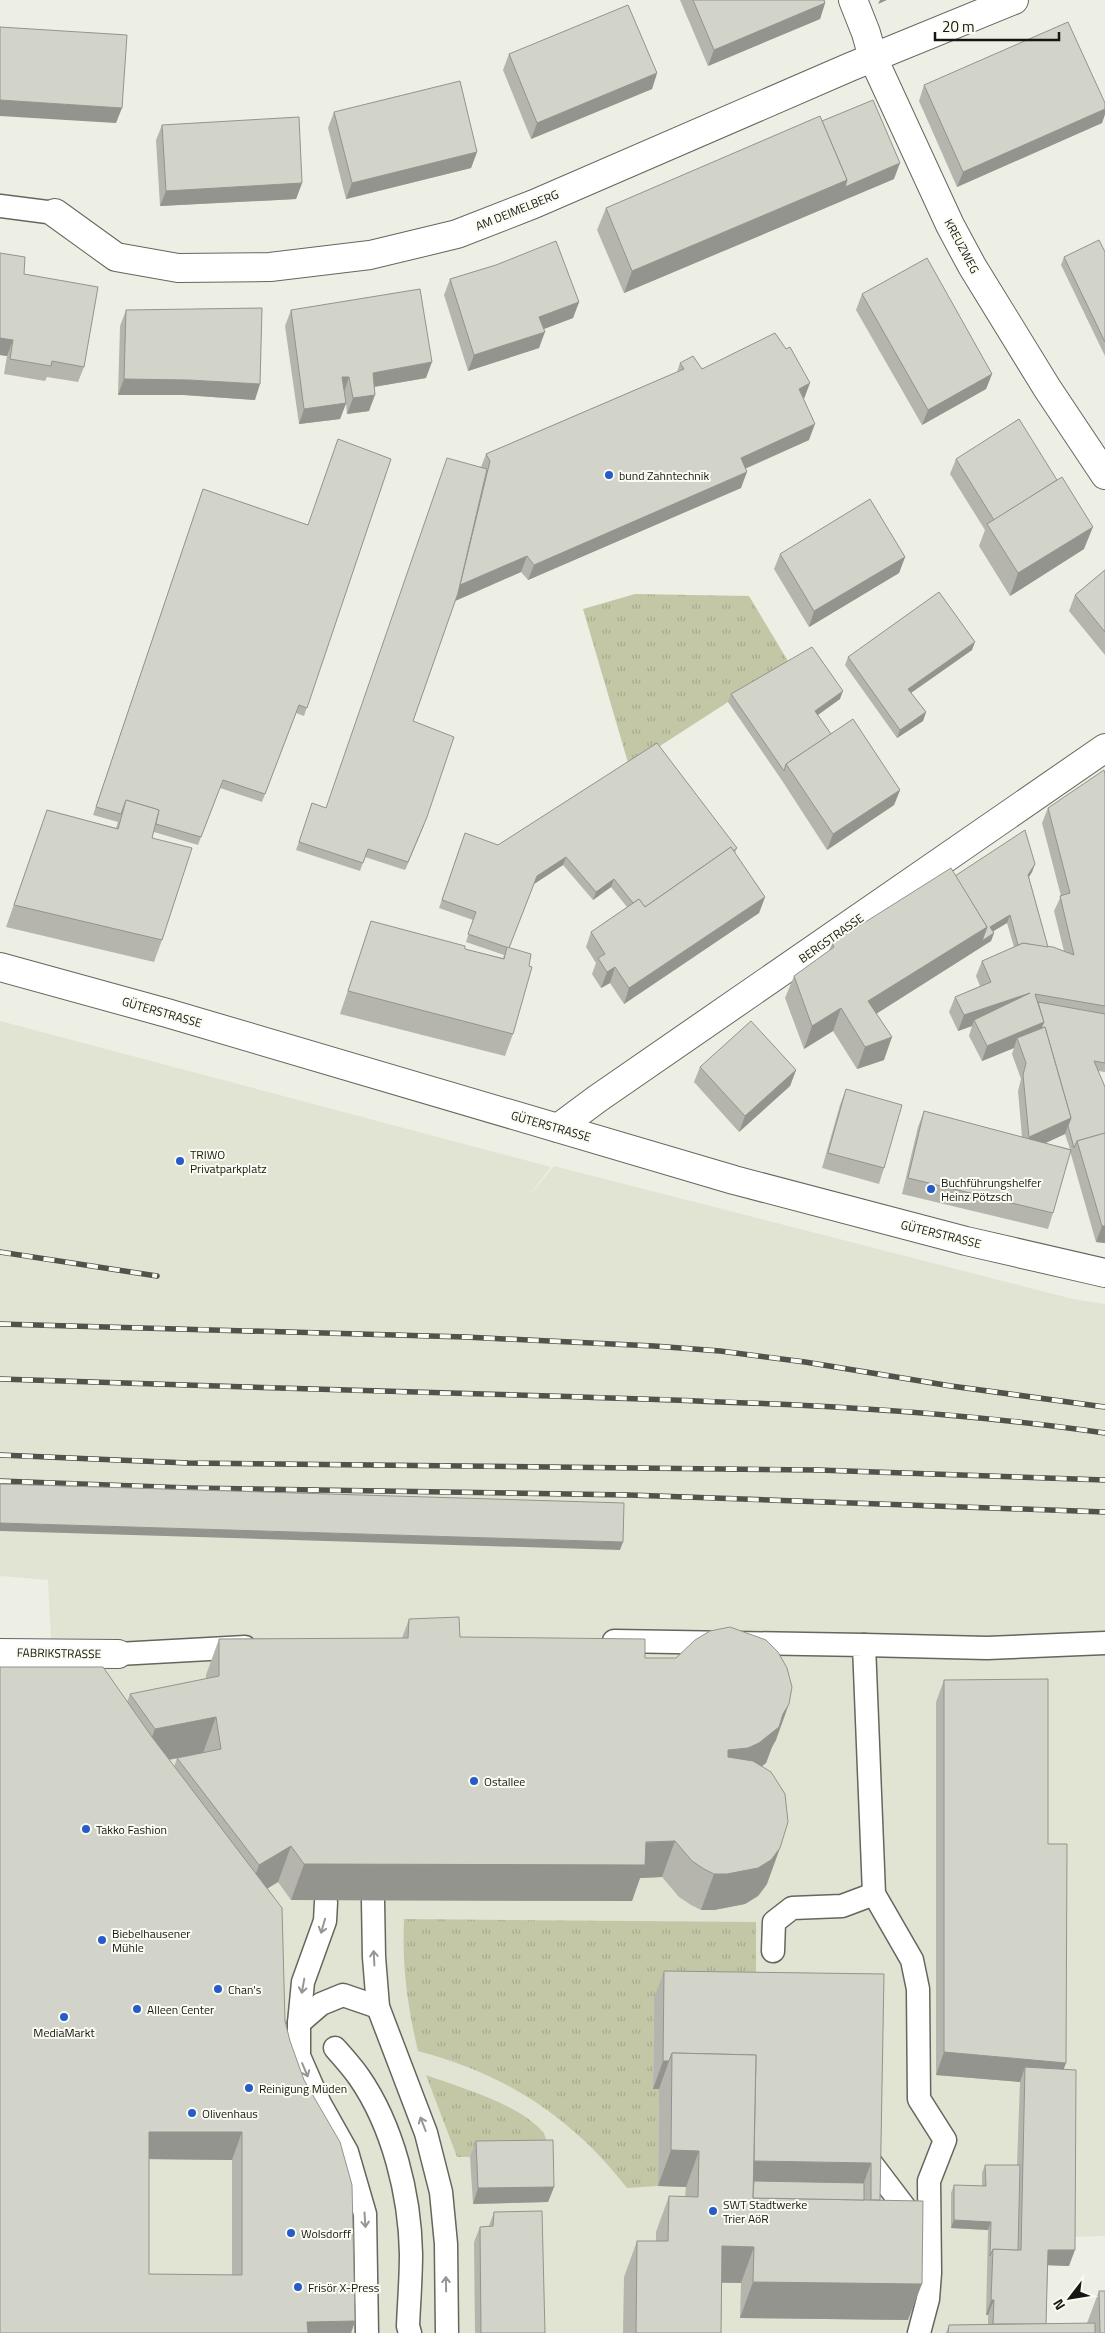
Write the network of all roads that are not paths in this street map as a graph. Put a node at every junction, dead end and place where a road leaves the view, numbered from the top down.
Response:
1 (853, 0) edge
2 (1014, 0) edge
3 (873, 58) junction
4 (0, 206) edge
5 (55, 213) joint
6 (1105, 475) edge
7 (1105, 748) edge
8 (0, 967) edge
9 (558, 1128) junction
10 (1105, 1273) edge
11 (593, 1641) edge
12 (1105, 1643) edge
13 (864, 1645) junction
14 (262, 1646) edge
15 (0, 1653) edge
16 (118, 1654) joint
17 (874, 1894) junction
18 (373, 1901) edge
19 (326, 1902) edge
20 (772, 1951) dead end
21 (378, 2007) junction
22 (299, 2023) junction
23 (335, 2048) dead end
24 (871, 2163) edge
25 (929, 2240) junction
26 (408, 2331) edge
27 (368, 2333) edge
28 (447, 2333) edge
29 (919, 2333) edge

1 - 3 street, KREUZWEG
2 - 3 street, AM DEIMELBERG
3 - 5 street, AM DEIMELBERG
3 - 6 street, KREUZWEG
4 - 5 lane, AM DEIMELBERG
7 - 9 street, BERGSTRASSE
8 - 9 street, GÜTERSTRASSE
9 - 10 street, GÜTERSTRASSE
11 - 13 lane
12 - 13 lane
13 - 17 lane
14 - 16 lane
15 - 16 street, FABRIKSTRASSE
17 - 20 lane
17 - 25 lane
21 -> 18 lane
19 -> 22 lane
21 - 22 lane
28 -> 21 lane
22 -> 27 lane
23 - 26 lane
24 - 25 lane
25 - 29 lane

